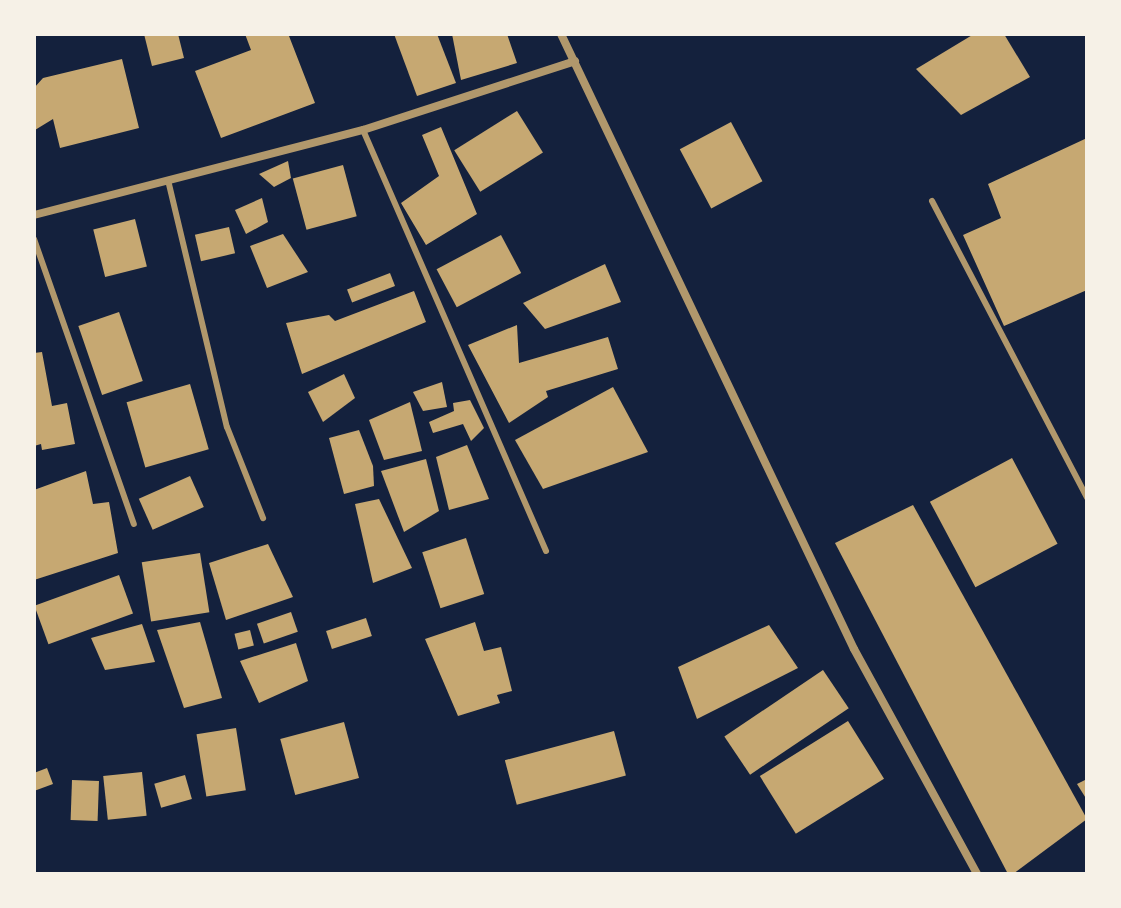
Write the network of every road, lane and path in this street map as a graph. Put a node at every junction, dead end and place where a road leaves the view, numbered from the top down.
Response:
1 (561, 34) edge
2 (575, 61) junction
3 (363, 130) junction
4 (168, 180) junction
5 (932, 201) dead end
6 (34, 215) edge
7 (34, 239) edge
8 (1087, 498) edge
9 (263, 518) dead end
10 (134, 524) dead end
11 (546, 551) dead end
12 (977, 874) edge

1 - 2 street
2 - 3 street
2 - 12 street
3 - 4 street
3 - 11 lane
4 - 6 street
4 - 9 lane
5 - 8 lane
7 - 10 lane

